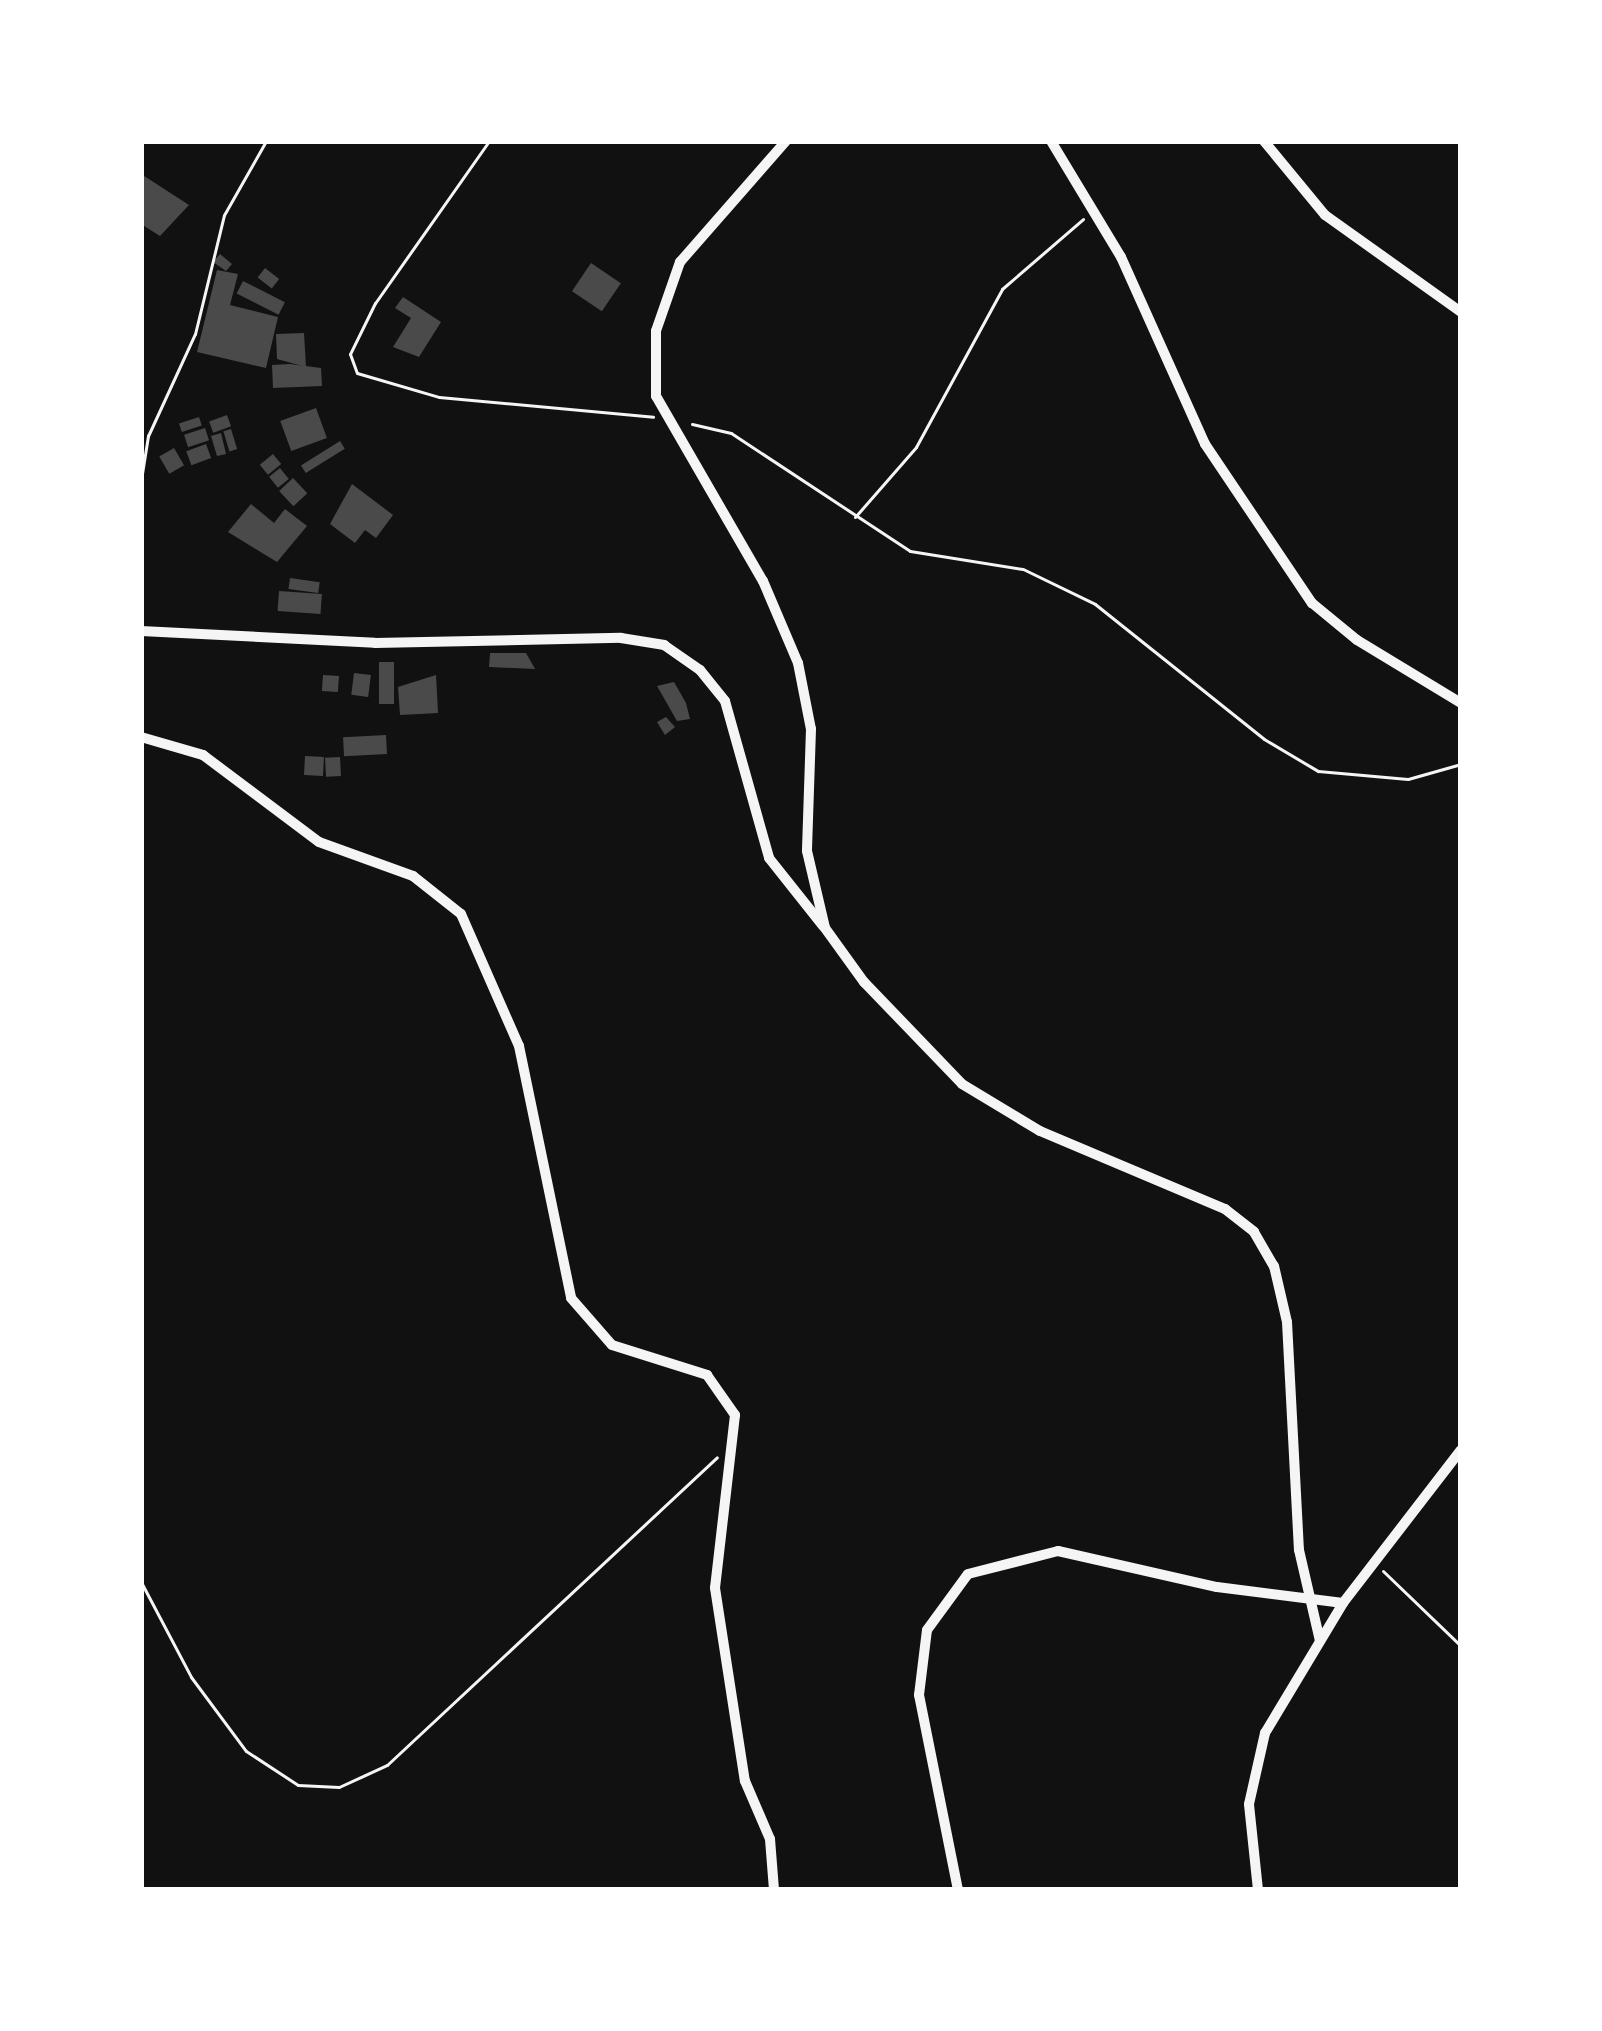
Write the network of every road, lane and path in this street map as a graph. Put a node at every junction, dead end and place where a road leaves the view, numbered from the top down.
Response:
1 (266, 141) edge
2 (489, 141) edge
3 (785, 141) edge
4 (1051, 141) edge
5 (1264, 141) edge
6 (1096, 210) junction
7 (1461, 312) edge
8 (664, 418) junction
9 (141, 480) edge
10 (854, 519) junction
11 (141, 631) edge
12 (1461, 703) edge
13 (141, 737) edge
14 (1461, 764) edge
15 (825, 928) junction
16 (732, 1445) junction
17 (1461, 1450) edge
18 (1373, 1561) junction
19 (141, 1582) edge
20 (1311, 1593) junction
21 (1343, 1603) junction
22 (1319, 1641) junction
23 (1461, 1646) edge
24 (774, 1890) edge
25 (958, 1890) edge
26 (1258, 1890) edge

1 - 9 path
2 - 8 path
3 - 8 street
4 - 6 street
5 - 7 street
6 - 10 path
6 - 12 street
8 - 10 path
8 - 15 street
10 - 14 path
11 - 15 street
13 - 16 street
15 - 20 street
16 - 19 path
16 - 24 street
17 - 18 street
18 - 21 street
18 - 23 path
20 - 21 street
20 - 22 street
20 - 25 street
21 - 22 street
22 - 26 street

